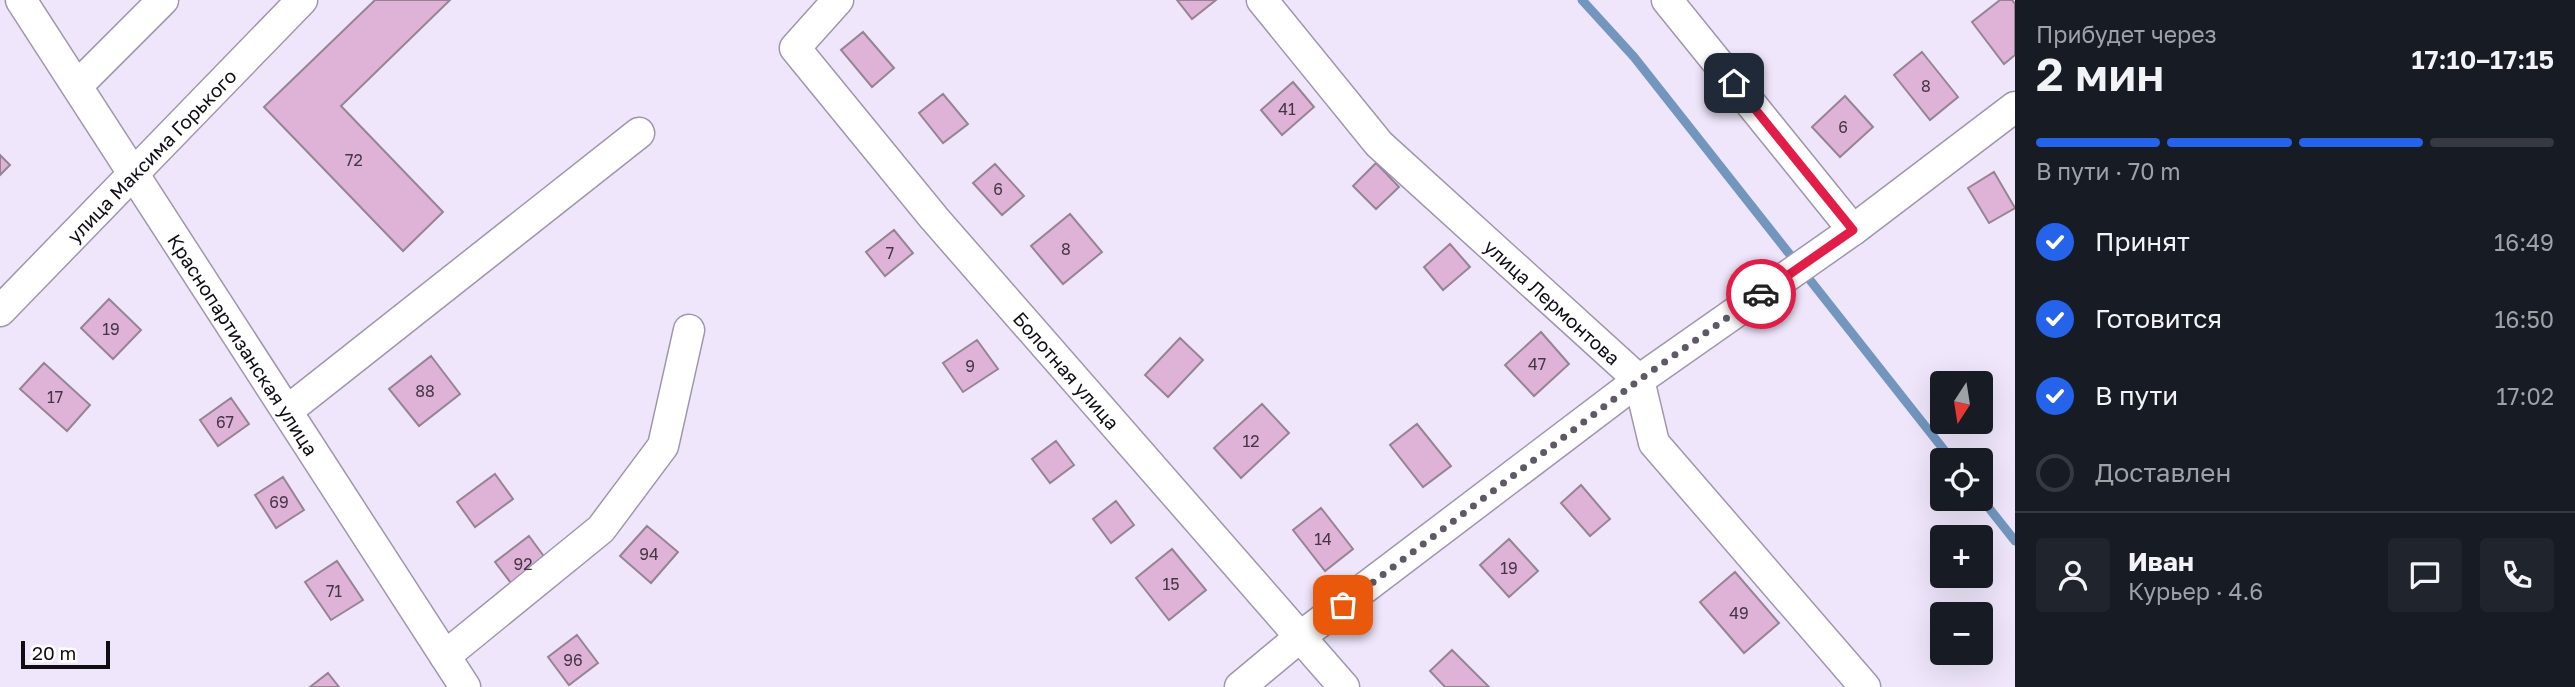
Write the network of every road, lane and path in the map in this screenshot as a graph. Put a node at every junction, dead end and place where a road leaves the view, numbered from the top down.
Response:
1 (21, 0) edge
2 (163, 0) edge
3 (302, 0) edge
4 (838, 0) edge
5 (1262, 0) edge
6 (1667, 0) edge
7 (77, 86) junction
8 (2015, 107) edge
9 (639, 133) dead end
10 (135, 175) junction
11 (1853, 230) junction
12 (6, 293) edge
13 (689, 330) dead end
14 (1639, 380) junction
15 (287, 411) junction
16 (1300, 637) junction
17 (445, 656) junction
18 (465, 687) edge
19 (1240, 687) edge
20 (1344, 687) edge
21 (1865, 687) edge

1 - 7 street, Краснопартизанская улица
2 - 7 street
3 - 10 street, улица Максима Горького
4 - 16 street, Болотная улица
5 - 14 street, улица Лермонтова
6 - 11 street
7 - 10 street, Краснопартизанская улица
8 - 11 street
9 - 15 street
10 - 12 street, улица Максима Горького
10 - 15 street, Краснопартизанская улица
11 - 14 street
13 - 17 street
14 - 16 street
14 - 21 street, улица Лермонтова
15 - 17 street, Краснопартизанская улица
16 - 19 street
16 - 20 street, Болотная улица
17 - 18 street, Краснопартизанская улица

